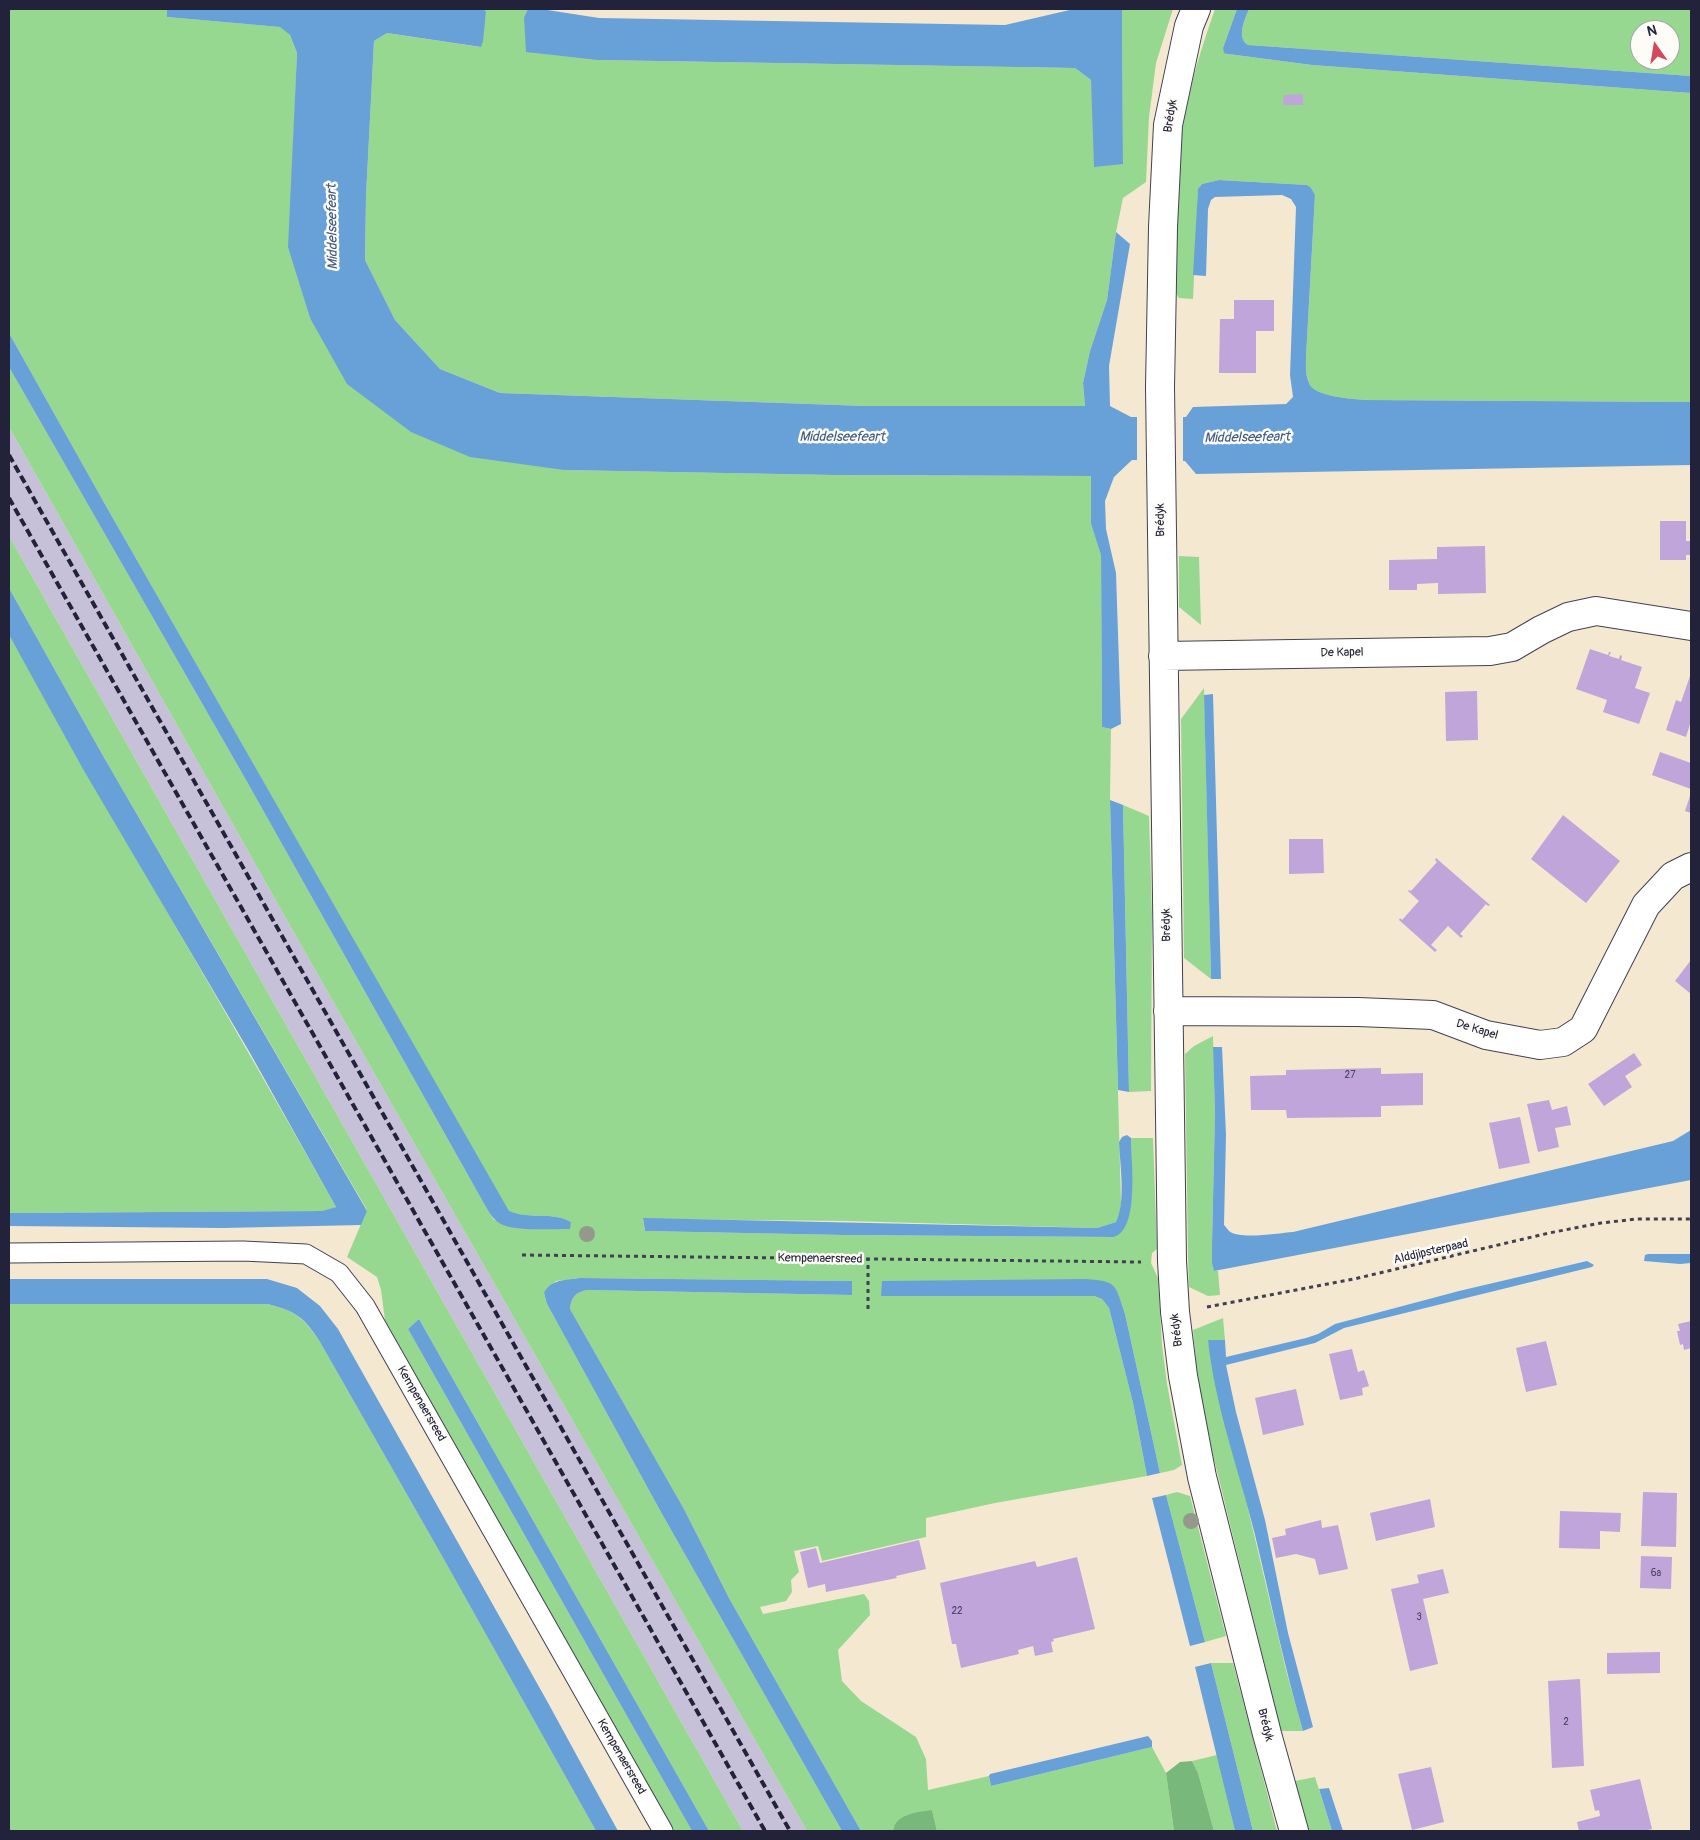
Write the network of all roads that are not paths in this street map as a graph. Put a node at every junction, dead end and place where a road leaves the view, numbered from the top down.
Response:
1 (1196, 9) edge
2 (1691, 626) edge
3 (1163, 656) junction
4 (1691, 867) edge
5 (1168, 1011) junction
6 (9, 1253) edge
7 (663, 1831) edge
8 (1294, 1831) edge

1 - 3 street, Brédyk
2 - 3 street, De Kapel
3 - 5 street, Brédyk
4 - 5 street, De Kapel
5 - 8 street, Brédyk
6 - 7 lane, Kempenaersreed

